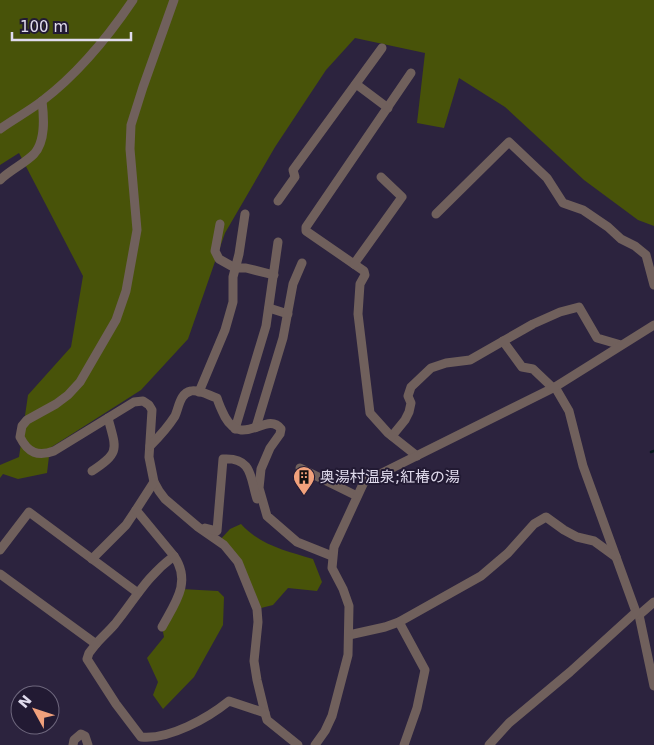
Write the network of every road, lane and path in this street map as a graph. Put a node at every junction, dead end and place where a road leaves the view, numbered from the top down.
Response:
1 (134, 0) edge
2 (174, 0) edge
3 (382, 48) dead end
4 (411, 73) dead end
5 (356, 84) junction
6 (42, 101) junction
7 (388, 108) junction
8 (0, 128) edge
9 (381, 177) dead end
10 (0, 180) edge
11 (278, 201) dead end
12 (245, 214) dead end
13 (436, 214) dead end
14 (220, 224) dead end
15 (278, 242) dead end
16 (302, 263) dead end
17 (354, 264) junction
18 (235, 268) junction
19 (274, 275) junction
20 (654, 285) edge
21 (269, 308) junction
22 (288, 314) junction
23 (654, 325) edge
24 (503, 341) junction
25 (621, 345) junction
26 (554, 387) junction
27 (199, 392) junction
28 (108, 418) junction
29 (256, 427) junction
30 (234, 428) junction
31 (392, 436) junction
32 (150, 446) junction
33 (418, 456) junction
34 (300, 468) dead end
35 (92, 471) dead end
36 (154, 482) junction
37 (357, 496) junction
38 (136, 510) junction
39 (267, 516) junction
40 (198, 527) junction
41 (0, 550) edge
42 (174, 556) junction
43 (332, 556) junction
44 (616, 558) junction
45 (92, 559) junction
46 (0, 574) edge
47 (138, 593) junction
48 (654, 602) edge
49 (637, 614) junction
50 (399, 622) junction
51 (162, 627) dead end
52 (349, 635) junction
53 (96, 644) junction
54 (654, 686) edge
55 (265, 713) junction
56 (73, 745) edge
57 (88, 745) edge
58 (298, 745) edge
59 (315, 745) edge
60 (404, 745) edge
61 (489, 745) edge

1 - 6 street
2 - 28 street
3 - 5 street
4 - 7 street
5 - 7 street
5 - 11 street
6 - 8 street
6 - 10 street
7 - 17 street
9 - 17 street
12 - 18 street
13 - 20 street
14 - 18 street
15 - 19 street
16 - 22 street
17 - 31 street
18 - 19 street
18 - 27 street
19 - 21 street
21 - 22 street
21 - 30 street
22 - 29 street
23 - 25 street
24 - 25 street
24 - 26 street
24 - 31 street
25 - 26 street
26 - 33 street
26 - 44 street
27 - 30 street
27 - 32 street
28 - 32 street
28 - 35 street
29 - 30 street
29 - 39 street
31 - 33 street
32 - 36 street
33 - 37 street
34 - 37 street
36 - 38 street
36 - 40 street
37 - 43 street
38 - 42 street
38 - 45 street
39 - 40 street
39 - 43 street
40 - 55 street
41 - 45 street
42 - 47 street
42 - 51 street
43 - 52 street
44 - 49 street
44 - 50 street
45 - 47 street
46 - 53 street
47 - 53 street
48 - 49 street
49 - 54 street
49 - 61 street
50 - 52 street
50 - 60 street
52 - 59 street
53 - 55 street
55 - 58 street
56 - 57 street

